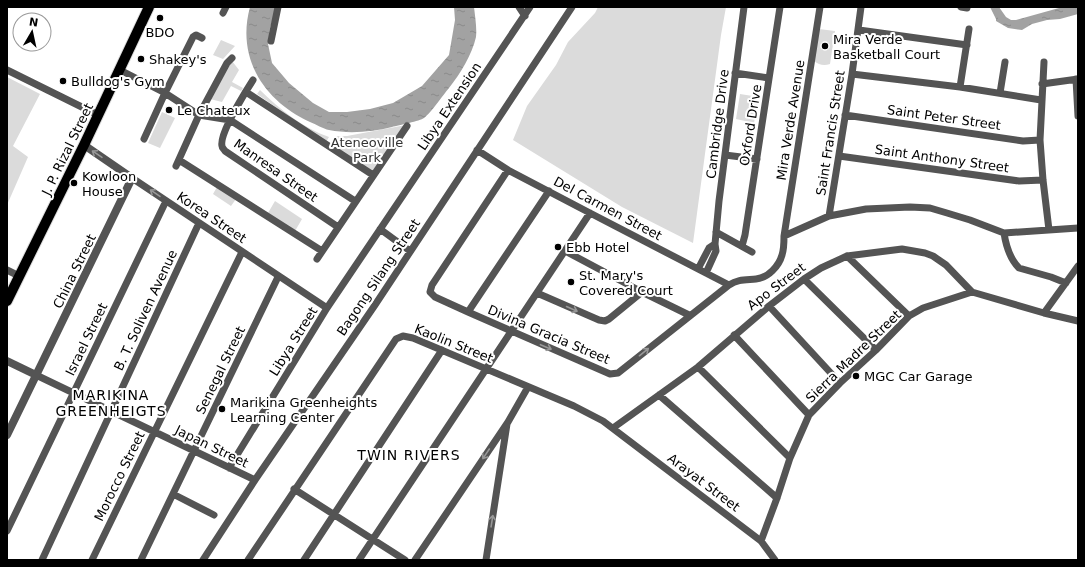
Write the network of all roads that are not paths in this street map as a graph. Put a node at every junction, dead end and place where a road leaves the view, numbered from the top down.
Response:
1 (149, 7) edge
2 (278, 7) edge
3 (519, 7) edge
4 (530, 7) edge
5 (572, 7) edge
6 (744, 7) edge
7 (780, 7) edge
8 (820, 7) edge
9 (861, 7) edge
10 (525, 16) junction
11 (969, 29) dead end
12 (859, 30) junction
13 (202, 38) dead end
14 (271, 41) dead end
15 (967, 45) junction
16 (232, 58) dead end
17 (1005, 62) dead end
18 (1044, 62) dead end
19 (7, 70) edge
20 (120, 70) junction
21 (735, 73) junction
22 (852, 74) junction
23 (769, 78) junction
24 (1077, 79) edge
25 (253, 80) dead end
26 (1042, 84) junction
27 (960, 87) junction
28 (246, 92) junction
29 (165, 93) junction
30 (1000, 93) junction
31 (1041, 100) junction
32 (98, 115) junction
33 (199, 115) junction
34 (845, 115) junction
35 (1078, 116) edge
36 (230, 120) junction
37 (407, 126) dead end
38 (144, 140) dead end
39 (1040, 140) junction
40 (84, 145) junction
41 (477, 150) junction
42 (725, 155) junction
43 (839, 156) junction
44 (757, 159) junction
45 (508, 170) junction
46 (373, 176) junction
47 (132, 178) junction
48 (1043, 180) junction
49 (549, 191) junction
50 (166, 201) junction
51 (355, 201) junction
52 (590, 214) junction
53 (829, 216) junction
54 (199, 223) junction
55 (338, 227) junction
56 (1078, 228) edge
57 (380, 229) junction
58 (1049, 230) junction
59 (716, 232) junction
60 (1004, 233) junction
61 (784, 236) junction
62 (715, 244) junction
63 (742, 246) junction
64 (322, 251) junction
65 (410, 251) junction
66 (566, 251) junction
67 (242, 252) junction
68 (752, 252) dead end
69 (847, 256) junction
70 (317, 259) dead end
71 (1078, 266) edge
72 (698, 269) junction
73 (7, 270) edge
74 (706, 273) junction
75 (19, 276) junction
76 (278, 277) junction
77 (804, 279) junction
78 (1066, 283) junction
79 (729, 285) junction
80 (642, 292) junction
81 (972, 292) junction
82 (536, 293) junction
83 (7, 301) edge
84 (769, 306) junction
85 (327, 308) junction
86 (468, 312) junction
87 (1044, 313) junction
88 (689, 315) junction
89 (909, 316) junction
90 (1078, 321) edge
91 (511, 332) junction
92 (734, 335) junction
93 (442, 350) junction
94 (876, 350) junction
95 (7, 361) edge
96 (698, 367) junction
97 (486, 368) junction
98 (36, 375) junction
99 (840, 383) junction
100 (528, 387) junction
101 (74, 393) junction
102 (659, 395) junction
103 (112, 411) junction
104 (809, 415) junction
105 (508, 422) junction
106 (613, 428) junction
107 (154, 432) junction
108 (7, 435) edge
109 (194, 451) junction
110 (790, 458) junction
111 (228, 468) junction
112 (255, 480) junction
113 (294, 489) junction
114 (173, 494) junction
115 (777, 498) junction
116 (214, 515) dead end
117 (335, 515) junction
118 (7, 531) edge
119 (373, 540) junction
120 (761, 541) junction
121 (42, 560) edge
122 (92, 560) edge
123 (141, 560) edge
124 (202, 560) edge
125 (248, 560) edge
126 (304, 560) edge
127 (359, 560) edge
128 (405, 560) edge
129 (415, 560) edge
130 (486, 560) edge
131 (775, 560) edge

1 - 20 main road, J. P. Rizal Street
2 - 14 street
3 - 10 street
4 - 10 street, Libya Extension
5 - 41 street, Bagong Silang Street
6 - 21 street, Cambridge Drive
7 - 23 street, Oxford Drive
8 - 61 street, Mira Verde Avenue
9 - 12 street, Saint Francis Street
10 - 57 street, Libya Extension
11 - 15 street
12 - 15 street
12 - 22 street, Saint Francis Street
13 - 29 street
15 - 27 street
16 - 33 street
17 - 30 street
18 - 26 street
19 - 32 street
20 - 29 street
20 - 32 main road, J. P. Rizal Street
21 - 23 street
21 - 42 street, Cambridge Drive
22 - 27 street
22 - 34 street, Saint Francis Street
23 - 44 street, Oxford Drive
24 - 26 street
24 - 35 street
25 - 28 street, Manresa Street
26 - 31 street
27 - 30 street
28 - 36 street, Manresa Street
28 - 46 street
29 - 33 street
29 - 38 street
30 - 31 street
31 - 39 street
32 - 40 main road, J. P. Rizal Street
33 - 36 street
33 - 64 street
34 - 39 street, Saint Peter Street
34 - 43 street, Saint Francis Street
36 - 51 street
36 - 55 street, Manresa Street
37 - 46 street
39 - 48 street
47 -> 40 street, Korea Street
40 - 75 main road, J. P. Rizal Street
41 - 45 street, Del Carmen Street
41 - 65 street, Bagong Silang Street
42 - 44 street
42 - 59 street, Cambridge Drive
43 - 48 street, Saint Anthony Street
43 - 53 street, Saint Francis Street
44 - 63 street, Oxford Drive
45 - 49 street, Del Carmen Street
45 - 86 street, Divina Gracia Street
46 - 51 street
50 -> 47 street, Korea Street
47 - 98 street, China Street
48 - 58 street
49 - 52 street, Del Carmen Street
49 - 86 street
50 - 54 street, Korea Street
50 - 101 street, Israel Street
51 - 55 street
52 - 66 street
52 - 72 street, Del Carmen Street
53 - 60 street
53 - 61 street
54 - 67 street, Korea Street
54 - 103 street, B. T. Soliven Avenue
55 - 64 street
56 - 58 street
57 - 65 street
57 - 85 street, Libya Street
58 - 60 street
59 - 62 street, Cambridge Drive
59 - 63 street
60 - 78 street
61 - 79 street, Mira Verde Avenue
62 - 72 street
62 - 74 street, Cambridge Drive
63 - 68 street
64 - 70 street
65 - 112 street, Bagong Silang Street
66 - 80 street
66 - 82 street
67 - 76 street, Korea Street
67 - 107 street, Morocco Street
69 - 77 street, Apo Street
69 - 81 street, Apo Street
69 - 89 street
71 - 78 street
72 - 74 street, Del Carmen Street
73 - 75 street
74 - 79 street, Del Carmen Street
75 - 83 main road, J. P. Rizal Street
76 - 85 street, Korea Street
76 - 109 street, Senegal Street
77 - 84 street, Apo Street
77 - 94 street
78 - 87 street
79 - 88 street, Divina Gracia Street
82 -> 80 street
80 - 88 street
81 - 87 street
81 - 89 street, Sierra Madre Street
82 - 91 street
84 - 92 street, Apo Street
84 - 99 street
85 - 111 street, Libya Street
86 - 91 street, Divina Gracia Street
87 - 90 street
91 -> 88 street, Divina Gracia Street
89 - 94 street, Sierra Madre Street
91 - 97 street
92 - 96 street, Apo Street
92 - 104 street
93 - 97 street, Kaolin Street
93 - 113 street, Kaolin Street
93 - 117 street
94 - 99 street, Sierra Madre Street
95 - 98 street, Japan Street
96 - 102 street, Apo Street
96 - 110 street
97 - 100 street, Kaolin Street
97 - 119 street
98 - 101 street, Japan Street
98 - 108 street, China Street
99 - 104 street, Sierra Madre Street
100 - 105 street
100 - 106 street, Kaolin Street
101 - 103 street, Japan Street
101 - 118 street, Israel Street
102 - 106 street, Apo Street
102 - 115 street
103 - 107 street, Japan Street
103 - 121 street, B. T. Soliven Avenue
104 - 110 street, Sierra Madre Street
105 -> 129 street
130 -> 105 street
106 - 120 street, Arayat Street
107 - 109 street, Japan Street
107 - 122 street, Morocco Street
109 - 111 street, Japan Street
109 - 114 street, Senegal Street
110 - 115 street, Sierra Madre Street
111 - 112 street, Japan Street
112 - 124 street, Bagong Silang Street
113 - 117 street
113 - 125 street, Kaolin Street
114 - 116 street
114 - 123 street, Senegal Street
115 - 120 street, Sierra Madre Street
117 - 119 street
117 - 126 street
119 - 127 street
119 - 128 street
120 - 131 street, Arayat Street

